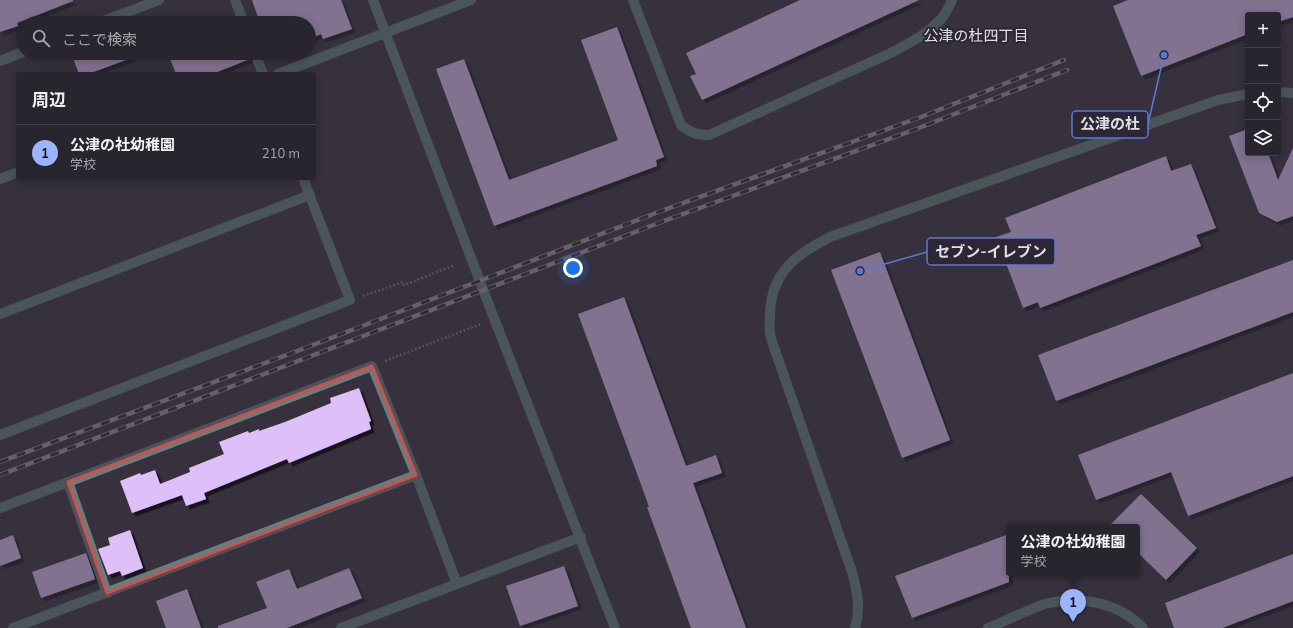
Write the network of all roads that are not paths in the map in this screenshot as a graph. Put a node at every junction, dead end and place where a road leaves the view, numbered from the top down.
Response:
1 (159, 0) edge
2 (235, 0) edge
3 (373, 0) edge
4 (471, 0) edge
5 (633, 0) edge
6 (952, 0) edge
7 (117, 16) edge
8 (241, 16) edge
9 (385, 33) junction
10 (16, 55) edge
11 (316, 59) edge
12 (258, 60) edge
13 (315, 60) edge
14 (0, 61) edge
15 (262, 72) edge
16 (283, 72) edge
17 (1281, 92) edge
18 (1293, 93) edge
19 (1245, 95) edge
20 (16, 173) edge
21 (0, 179) edge
22 (304, 180) edge
23 (310, 195) junction
24 (0, 314) edge
25 (0, 435) edge
26 (416, 475) junction
27 (68, 482) junction
28 (0, 508) edge
29 (581, 537) junction
30 (457, 584) junction
31 (107, 593) junction
32 (13, 628) edge
33 (341, 628) edge
34 (615, 628) edge
35 (855, 628) edge
36 (988, 628) edge
37 (1143, 628) edge

1 - 7 street
2 - 8 street
3 - 9 street
4 - 9 street
5 - 6 street
9 - 11 street
9 - 29 street
10 - 14 street
12 - 15 street
13 - 16 street
17 - 18 street
19 - 35 street
20 - 21 street
22 - 23 street
23 - 24 street
23 - 25 street
26 - 27 street
26 - 30 street
26 - 31 street
27 - 28 street
27 - 31 street
29 - 30 street
29 - 34 street
30 - 33 street
31 - 32 street
36 - 37 street

